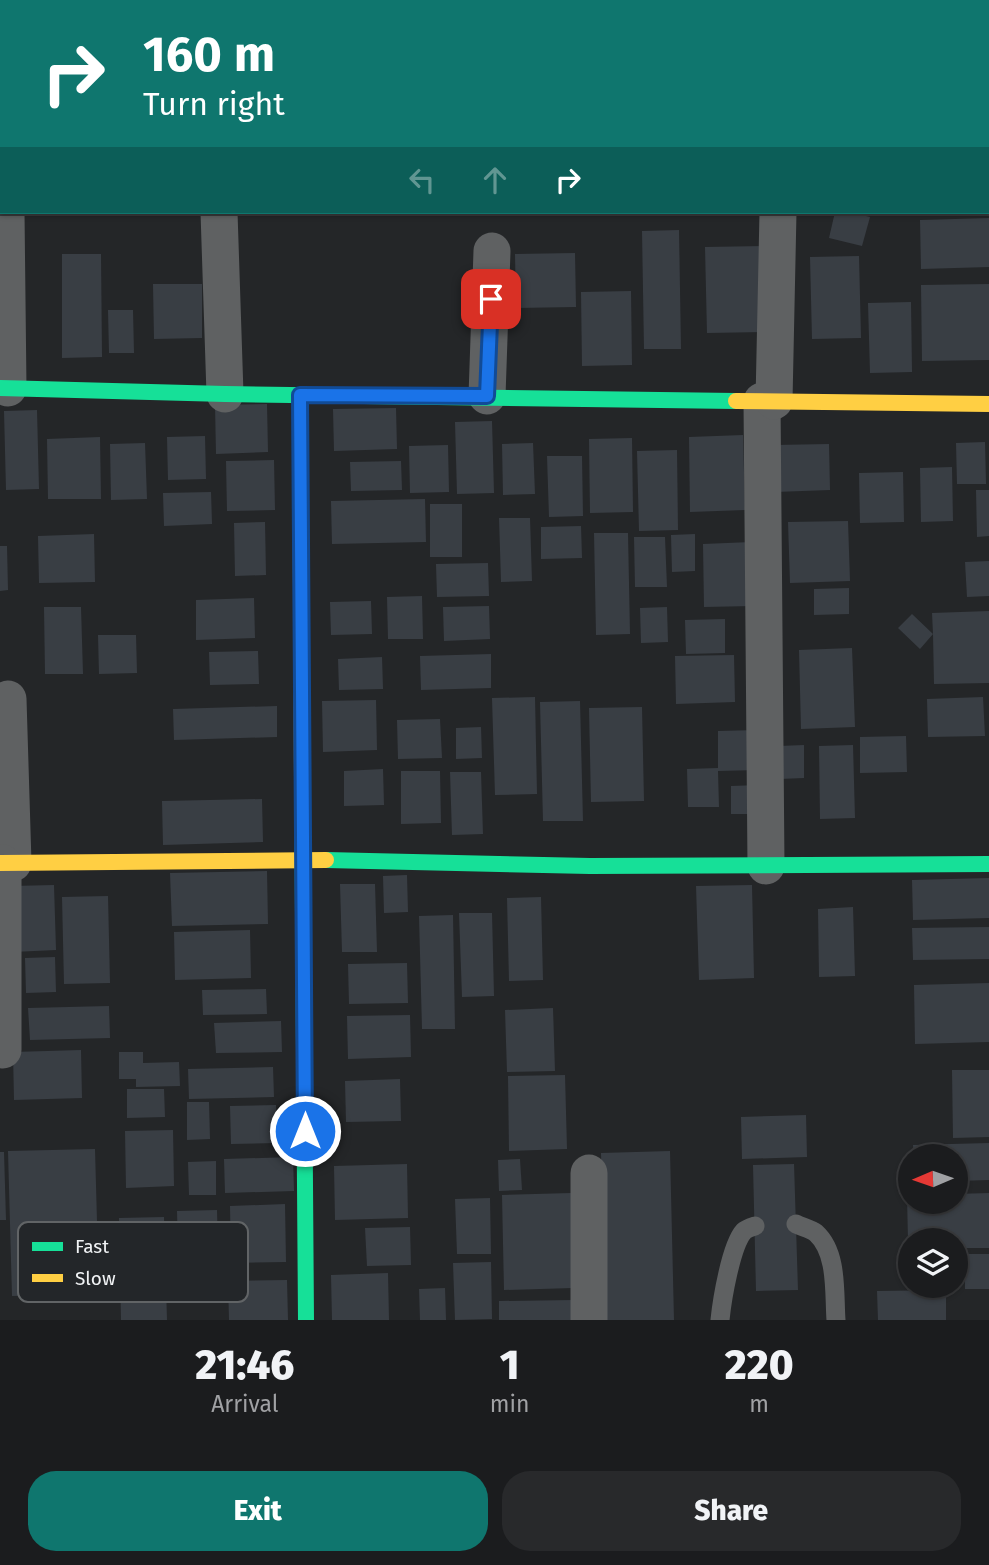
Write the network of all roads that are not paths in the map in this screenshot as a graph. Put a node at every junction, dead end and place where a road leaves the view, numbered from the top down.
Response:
1 (6, 214) edge
2 (219, 214) edge
3 (778, 214) edge
4 (492, 251) dead end
5 (4, 388) edge
6 (225, 394) junction
7 (300, 395) junction
8 (487, 396) junction
9 (768, 401) junction
10 (989, 404) edge
11 (8, 699) dead end
12 (304, 860) junction
13 (5, 863) edge
14 (989, 864) edge
15 (766, 866) junction
16 (3, 1050) dead end
17 (589, 1173) dead end
18 (796, 1224) dead end
19 (755, 1226) dead end
20 (306, 1320) edge
21 (589, 1320) edge
22 (720, 1320) edge
23 (836, 1320) edge

1 - 5 street
2 - 6 street
3 - 9 street
4 - 8 street
5 - 6 street
6 - 7 street
7 - 8 street
7 - 12 street
8 - 9 street
9 - 10 street
9 - 15 street
11 - 13 street
12 - 13 street
12 - 15 street
12 - 20 street
13 - 16 street
14 - 15 street
17 - 21 street
18 - 23 lane
19 - 22 lane

